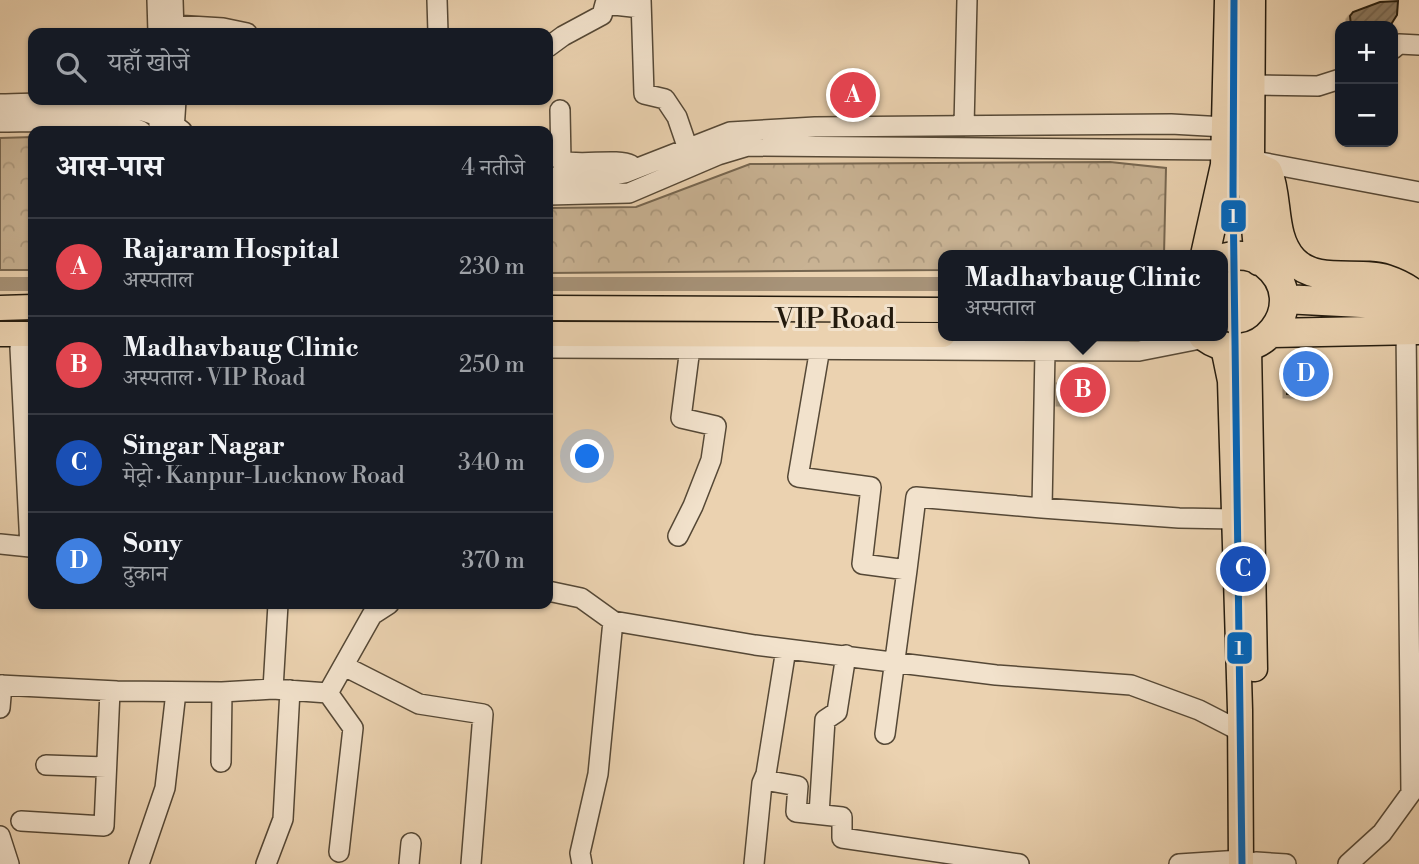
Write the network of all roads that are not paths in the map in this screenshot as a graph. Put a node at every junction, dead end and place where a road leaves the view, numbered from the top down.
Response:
1 (157, 0) edge
2 (173, 0) edge
3 (437, 0) edge
4 (967, 0) edge
5 (1229, 0) edge
6 (1251, 0) edge
7 (641, 4) edge
8 (167, 28) edge
9 (168, 28) edge
10 (438, 28) edge
11 (553, 43) edge
12 (1398, 45) edge
13 (1419, 45) edge
14 (1335, 81) edge
15 (1251, 85) junction
16 (0, 104) edge
17 (28, 104) edge
18 (104, 105) edge
19 (174, 105) edge
20 (560, 110) dead end
21 (0, 122) edge
22 (168, 123) edge
23 (117, 126) edge
24 (964, 126) junction
25 (688, 149) junction
26 (1238, 150) junction
27 (650, 170) junction
28 (553, 177) edge
29 (1419, 192) edge
30 (553, 195) edge
31 (1206, 250) edge
32 (1228, 256) edge
33 (1259, 261) junction
34 (1419, 298) edge
35 (1284, 299) junction
36 (28, 307) edge
37 (553, 308) edge
38 (0, 309) edge
39 (938, 310) edge
40 (1415, 322) edge
41 (553, 334) edge
42 (938, 335) edge
43 (1231, 340) edge
44 (22, 341) edge
45 (623, 341) junction
46 (1223, 341) edge
47 (553, 348) edge
48 (690, 348) junction
49 (820, 348) junction
50 (0, 349) edge
51 (1045, 351) junction
52 (28, 424) edge
53 (1042, 508) junction
54 (1234, 519) junction
55 (1414, 529) edge
56 (678, 536) dead end
57 (0, 544) edge
58 (28, 547) edge
59 (907, 570) junction
60 (553, 592) edge
61 (278, 609) edge
62 (381, 609) edge
63 (613, 621) junction
64 (786, 649) junction
65 (846, 656) junction
66 (894, 661) junction
67 (344, 666) junction
68 (1, 685) edge
69 (282, 689) junction
70 (110, 691) junction
71 (176, 692) junction
72 (222, 692) junction
73 (328, 693) junction
74 (0, 708) edge
75 (1240, 731) junction
76 (885, 734) dead end
77 (221, 762) dead end
78 (46, 765) dead end
79 (106, 767) junction
80 (764, 780) junction
81 (1415, 793) edge
82 (819, 814) junction
83 (21, 821) dead end
84 (0, 836) edge
85 (411, 843) dead end
86 (340, 852) dead end
87 (1248, 862) edge
88 (9, 864) edge
89 (139, 864) edge
90 (266, 864) edge
91 (409, 864) edge
92 (471, 864) edge
93 (582, 864) edge
94 (754, 864) edge
95 (1018, 864) edge
96 (1179, 864) edge
97 (1286, 864) edge
98 (1349, 864) edge

1 - 8 street
2 - 9 street
3 - 10 street
4 - 24 street
5 - 26 highway
6 - 15 highway
7 - 11 street
7 - 25 street
12 - 13 street
14 - 15 street
15 - 26 highway
16 - 17 street
18 - 22 street
19 - 22 street
20 - 27 street
21 - 23 street
24 - 25 street
24 - 26 street
25 - 27 street
26 - 27 street
26 - 29 street
26 - 31 highway
26 - 33 highway
26 - 34 highway
27 - 28 street
27 - 30 street
32 - 33 highway
33 - 35 highway
35 - 40 highway
35 - 43 highway
36 - 38 main road
37 - 39 main road, VIP Road
40 - 43 highway
40 - 55 street
41 - 45 main road, VIP Road
42 - 45 main road, VIP Road
43 - 54 main road
43 - 87 main road
44 - 50 street
44 - 52 street
45 - 47 street, VIP Road
45 - 48 street, VIP Road
46 - 51 street, VIP Road
48 - 49 street, VIP Road
48 - 56 street
49 - 51 street, VIP Road
49 - 59 street
51 - 53 street
53 - 54 street
53 - 59 street
54 - 75 main road
55 - 81 street
57 - 58 street
59 - 66 street
60 - 63 street
61 - 69 street
62 - 67 street
63 - 64 street
63 - 93 street
64 - 65 street
64 - 80 street
65 - 66 street
65 - 82 street
66 - 75 street
66 - 76 street
67 - 73 street
67 - 92 street
68 - 70 street
68 - 74 street
69 - 72 street
69 - 73 street
69 - 90 street
70 - 71 street
70 - 79 street
71 - 72 street
71 - 89 street
72 - 77 street
73 - 86 street
75 - 87 main road
78 - 79 street
79 - 83 street
80 - 82 street
80 - 94 street
81 - 98 street
82 - 95 street
84 - 88 street
85 - 91 street
87 - 96 street
87 - 97 street

